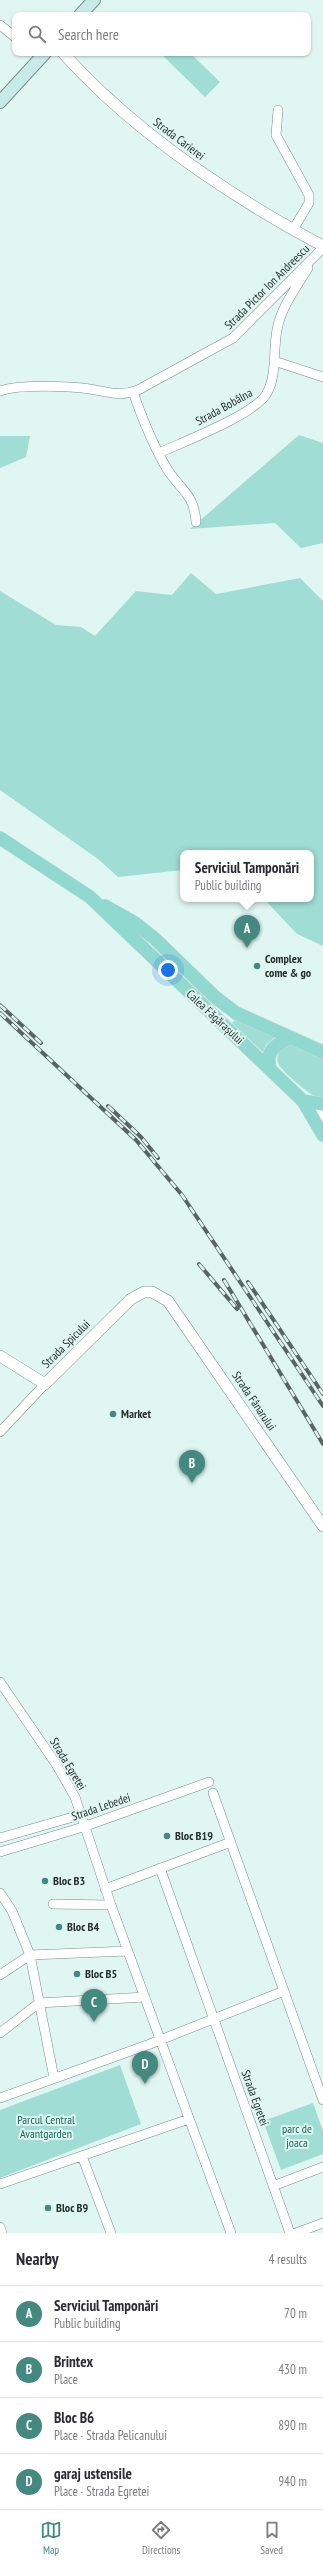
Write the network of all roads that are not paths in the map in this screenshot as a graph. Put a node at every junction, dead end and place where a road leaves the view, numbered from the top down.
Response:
1 (94, 0) edge
2 (83, 12) edge
3 (0, 25) edge
4 (12, 35) edge
5 (39, 56) edge
6 (66, 56) edge
7 (0, 102) edge
8 (278, 110) dead end
9 (294, 228) junction
10 (323, 247) edge
11 (315, 257) junction
12 (274, 361) junction
13 (323, 377) edge
14 (0, 391) edge
15 (133, 392) junction
16 (159, 453) junction
17 (196, 522) dead end
18 (0, 838) edge
19 (90, 897) junction
20 (289, 1038) junction
21 (323, 1052) edge
22 (270, 1068) junction
23 (303, 1101) junction
24 (323, 1104) edge
25 (323, 1118) edge
26 (323, 1135) edge
27 (159, 1294) joint
28 (0, 1356) edge
29 (45, 1384) junction
30 (0, 1432) edge
31 (323, 1526) edge
32 (0, 1682) edge
33 (209, 1782) dead end
34 (213, 1792) dead end
35 (80, 1814) junction
36 (83, 1827) junction
37 (0, 1838) edge
38 (231, 1842) junction
39 (0, 1852) edge
40 (160, 1868) junction
41 (105, 1889) junction
42 (0, 1892) edge
43 (54, 1904) dead end
44 (111, 1905) junction
45 (128, 1951) junction
46 (30, 1954) junction
47 (0, 1975) edge
48 (284, 1991) junction
49 (145, 1997) junction
50 (39, 2003) junction
51 (213, 2018) junction
52 (0, 2033) edge
53 (160, 2038) junction
54 (54, 2078) junction
55 (0, 2098) edge
56 (323, 2100) edge
57 (189, 2119) junction
58 (82, 2156) junction
59 (323, 2167) edge
60 (0, 2184) edge
61 (273, 2186) junction
62 (323, 2223) edge
63 (0, 2227) edge
64 (2, 2233) edge
65 (110, 2233) edge
66 (230, 2233) edge
67 (290, 2233) edge
68 (296, 2233) edge

1 - 2 main road
3 - 4 street
5 - 7 main road
6 - 9 street, Strada Carierei
8 - 9 street
9 - 10 street, Strada Carierei
10 - 11 street, Strada Pictor Ion Andreescu
11 - 12 street, Strada Bobâlna
11 - 15 street, Strada Pictor Ion Andreescu
12 - 13 street
12 - 16 street, Strada Bobâlna
14 - 15 street, Strada Pictor Ion Andreescu
15 - 16 street
16 - 17 street
18 - 19 main road, Calea Făgărașului
19 - 20 main road
19 - 22 main road, Calea Făgărașului
20 - 21 main road
20 - 22 main road
22 - 23 main road, Calea Făgărașului
23 - 24 main road
23 - 25 street
23 - 26 main road, Calea Făgărașului
27 - 29 street, Strada Spicului
27 - 31 street, Strada Fânarului
28 - 29 street
29 - 30 street, Strada Spicului
32 - 35 street, Strada Egretei
33 - 36 street, Strada Lebedei
34 - 38 street
35 - 36 street, Strada Egretei
35 - 37 street, Strada Lebedei
36 - 39 street, Strada Lebedei
36 - 41 street, Strada Egretei
38 - 40 street
38 - 48 street
40 - 41 street
40 - 51 street, Strada Egretei
41 - 44 street, Strada Egretei
42 - 46 street
43 - 44 street
44 - 45 street, Strada Egretei
45 - 46 street
45 - 49 street, Strada Egretei
46 - 47 street
46 - 50 street
48 - 51 street
48 - 56 street
49 - 50 street
49 - 53 street, Strada Egretei
50 - 52 street
50 - 54 street
51 - 53 street
51 - 61 street, Strada Egretei
53 - 54 street
53 - 57 street, Strada Egretei
54 - 55 street
57 - 58 street
57 - 66 street, Strada Egretei
58 - 60 street
58 - 65 street
59 - 61 street
61 - 67 street, Strada Egretei
62 - 68 street
63 - 64 street

